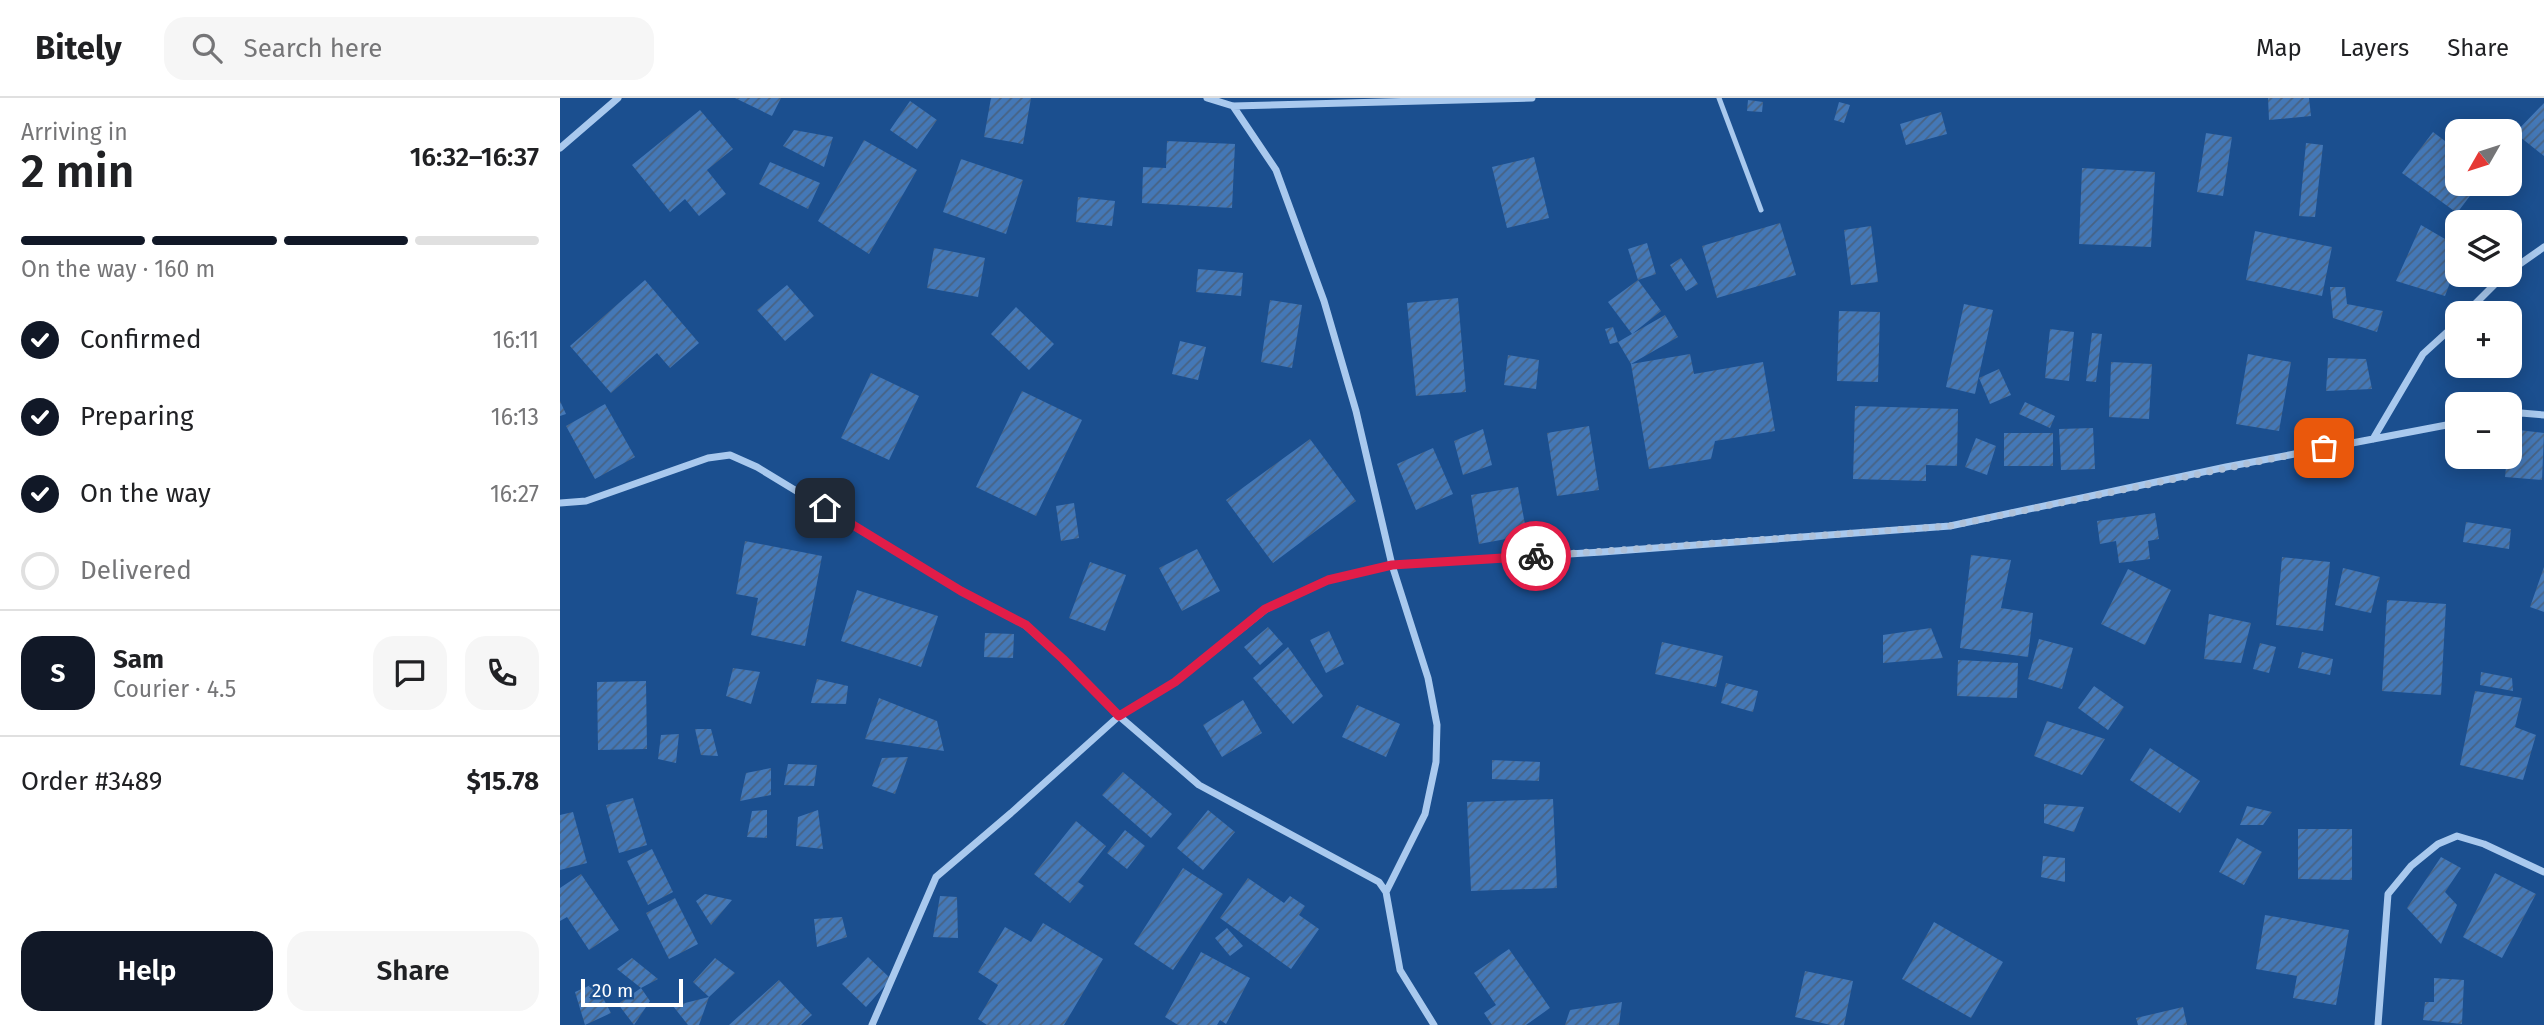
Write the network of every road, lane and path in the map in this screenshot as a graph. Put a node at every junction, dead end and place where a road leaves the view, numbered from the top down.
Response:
1 (618, 98) edge
2 (1207, 98) edge
3 (1532, 98) edge
4 (1719, 98) edge
5 (1280, 101) edge
6 (1233, 106) junction
7 (560, 148) edge
8 (1761, 210) dead end
9 (2544, 247) edge
10 (2522, 263) edge
11 (2492, 287) edge
12 (2478, 301) edge
13 (2445, 334) edge
14 (2522, 413) edge
15 (2544, 415) edge
16 (2445, 425) edge
17 (2373, 439) junction
18 (560, 503) edge
19 (1392, 565) junction
20 (1119, 716) junction
21 (2544, 872) edge
22 (1386, 892) junction
23 (872, 1025) edge
24 (1434, 1025) edge
25 (2378, 1025) edge

1 - 7 street
2 - 6 street
3 - 5 street
4 - 8 lane
5 - 6 street
6 - 19 street
9 - 10 street
11 - 12 street
13 - 17 street
14 - 15 street
16 - 17 street
17 - 19 street
18 - 20 street
19 - 20 street
19 - 22 street
20 - 22 street
20 - 23 street
21 - 25 street
22 - 24 street

